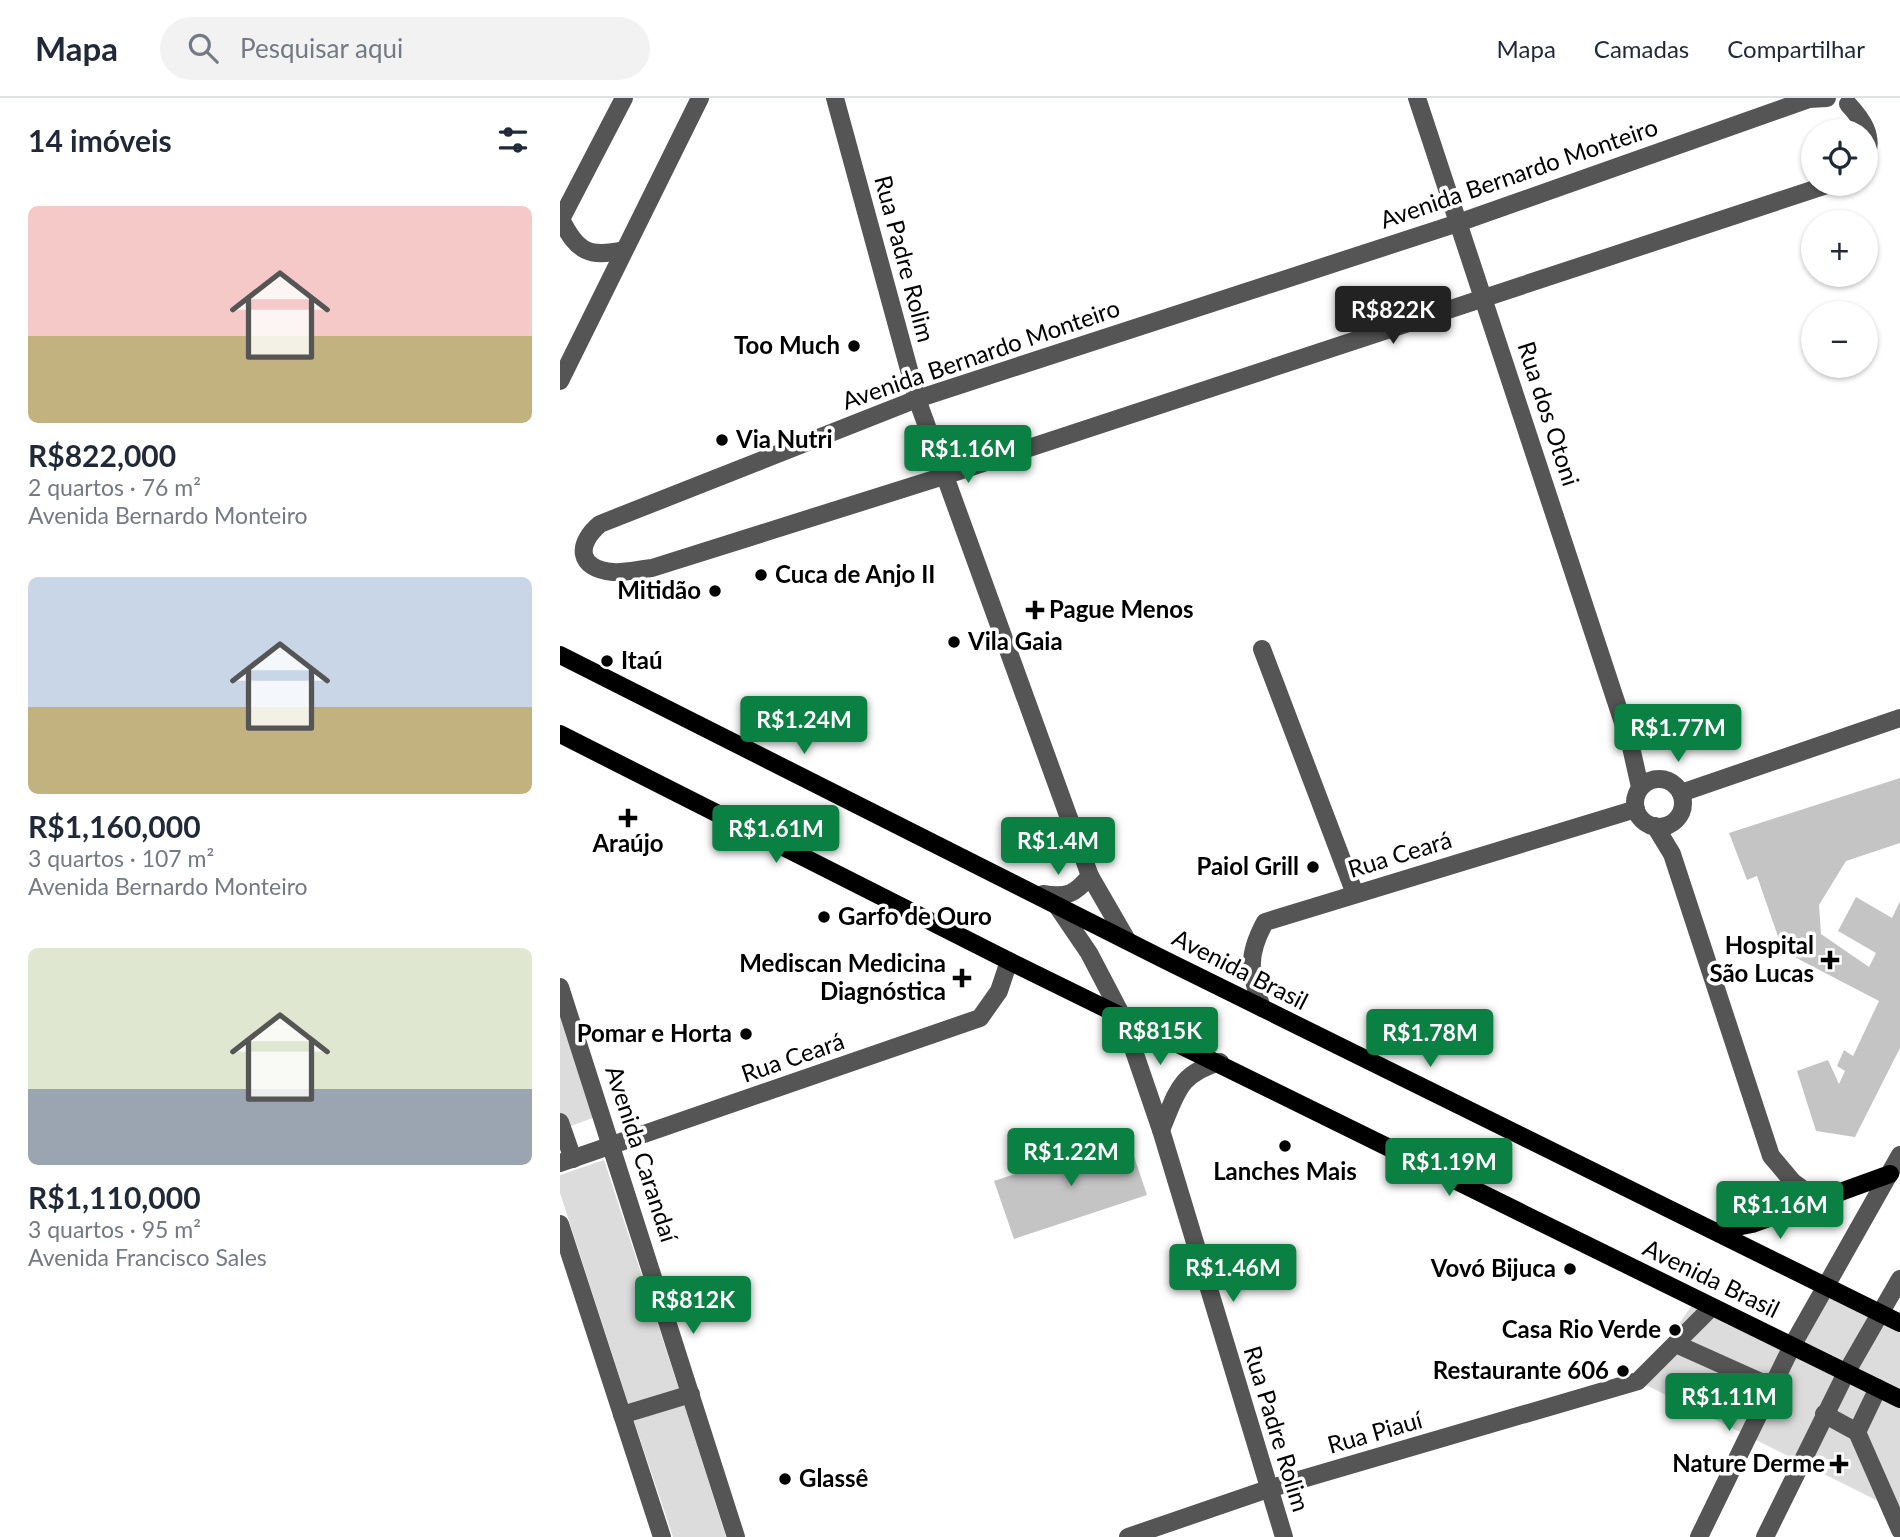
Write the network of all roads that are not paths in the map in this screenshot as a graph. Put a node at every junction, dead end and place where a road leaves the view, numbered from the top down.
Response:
1 (624, 98) edge
2 (700, 98) edge
3 (835, 98) edge
4 (1417, 98) edge
5 (1827, 98) edge
6 (1844, 100) edge
7 (1861, 119) edge
8 (1801, 193) edge
9 (560, 220) edge
10 (1458, 223) junction
11 (624, 250) junction
12 (1483, 296) junction
13 (560, 381) edge
14 (917, 399) junction
15 (944, 476) junction
16 (1262, 649) dead end
17 (560, 655) edge
18 (1900, 718) edge
19 (560, 734) edge
20 (1646, 783) junction
21 (1681, 793) junction
22 (1636, 809) junction
23 (1663, 825) junction
24 (1090, 876) junction
25 (1031, 892) junction
26 (1355, 894) junction
27 (1057, 906) junction
28 (1127, 940) junction
29 (1009, 961) junction
30 (560, 987) edge
31 (1262, 1008) junction
32 (1122, 1016) junction
33 (1220, 1062) junction
34 (560, 1122) edge
35 (1161, 1130) junction
36 (613, 1147) junction
37 (1900, 1155) edge
38 (566, 1161) edge
39 (1890, 1174) junction
40 (1819, 1201) junction
41 (560, 1224) edge
42 (1716, 1231) junction
43 (1900, 1279) edge
44 (1827, 1284) junction
45 (1712, 1308) junction
46 (1881, 1312) junction
47 (1900, 1323) edge
48 (1676, 1344) junction
49 (1792, 1346) junction
50 (1846, 1373) junction
51 (1772, 1387) junction
52 (1878, 1388) junction
53 (691, 1394) junction
54 (1900, 1399) edge
55 (1824, 1414) junction
56 (622, 1415) junction
57 (1857, 1432) junction
58 (1268, 1489) junction
59 (1898, 1525) edge
60 (662, 1537) edge
61 (736, 1537) edge
62 (1128, 1537) edge
63 (1284, 1537) edge
64 (1699, 1537) edge
65 (1765, 1537) edge

1 - 9 street
2 - 11 street
3 - 14 street, Rua Padre Rolim
4 - 10 street, Rua dos Otoni
5 - 10 street, Avenida Bernardo Monteiro
6 - 7 street
8 - 12 street, Avenida Bernardo Monteiro
9 - 11 street
10 - 12 street, Rua dos Otoni
10 - 14 street, Avenida Bernardo Monteiro
11 - 13 street
12 - 15 street, Avenida Bernardo Monteiro
12 - 20 street, Rua dos Otoni
14 - 15 street, Rua Padre Rolim
14 - 15 street, Avenida Bernardo Monteiro
15 - 24 street, Rua Padre Rolim
16 - 26 street
17 - 25 main road, Avenida Brasil
18 - 21 street
19 - 29 main road, Avenida Brasil
20 - 21 street
20 - 22 street
21 - 23 street
22 - 23 street
22 - 26 street, Rua Ceará
23 - 40 street
24 - 25 street
24 - 28 street, Rua Padre Rolim
25 - 27 main road, Avenida Brasil
26 - 31 street, Rua Ceará
27 - 28 main road, Avenida Brasil
27 - 32 street, Rua Padre Rolim
28 - 31 main road, Avenida Brasil
29 - 32 main road, Avenida Brasil
29 - 36 street, Rua Ceará
30 - 36 street, Avenida Carandaí
31 - 42 main road, Avenida Brasil
32 - 33 main road, Avenida Brasil
32 - 35 street, Rua Padre Rolim
33 - 35 street
33 - 45 main road, Avenida Brasil
34 - 38 street
35 - 58 street, Rua Padre Rolim
36 - 38 street, Rua Ceará
36 - 53 street, Avenida Carandaí
37 - 39 street
39 - 40 main road
39 - 44 street
40 - 42 main road
41 - 56 street
42 - 44 main road, Avenida Brasil
43 - 46 street
44 - 46 main road, Avenida Brasil
44 - 49 street
45 - 48 street
45 - 49 main road, Avenida Brasil
46 - 47 main road, Avenida Brasil
46 - 50 street
48 - 51 street
48 - 58 street, Rua Piauí
49 - 50 main road, Avenida Brasil
49 - 51 street
50 - 52 main road, Avenida Brasil
50 - 55 street
51 - 64 street
52 - 54 main road, Avenida Brasil
52 - 57 street
53 - 56 street
53 - 61 street, Avenida Carandaí
55 - 57 street
55 - 65 street
56 - 60 street
57 - 59 street
58 - 62 street, Rua Piauí
58 - 63 street, Rua Padre Rolim

